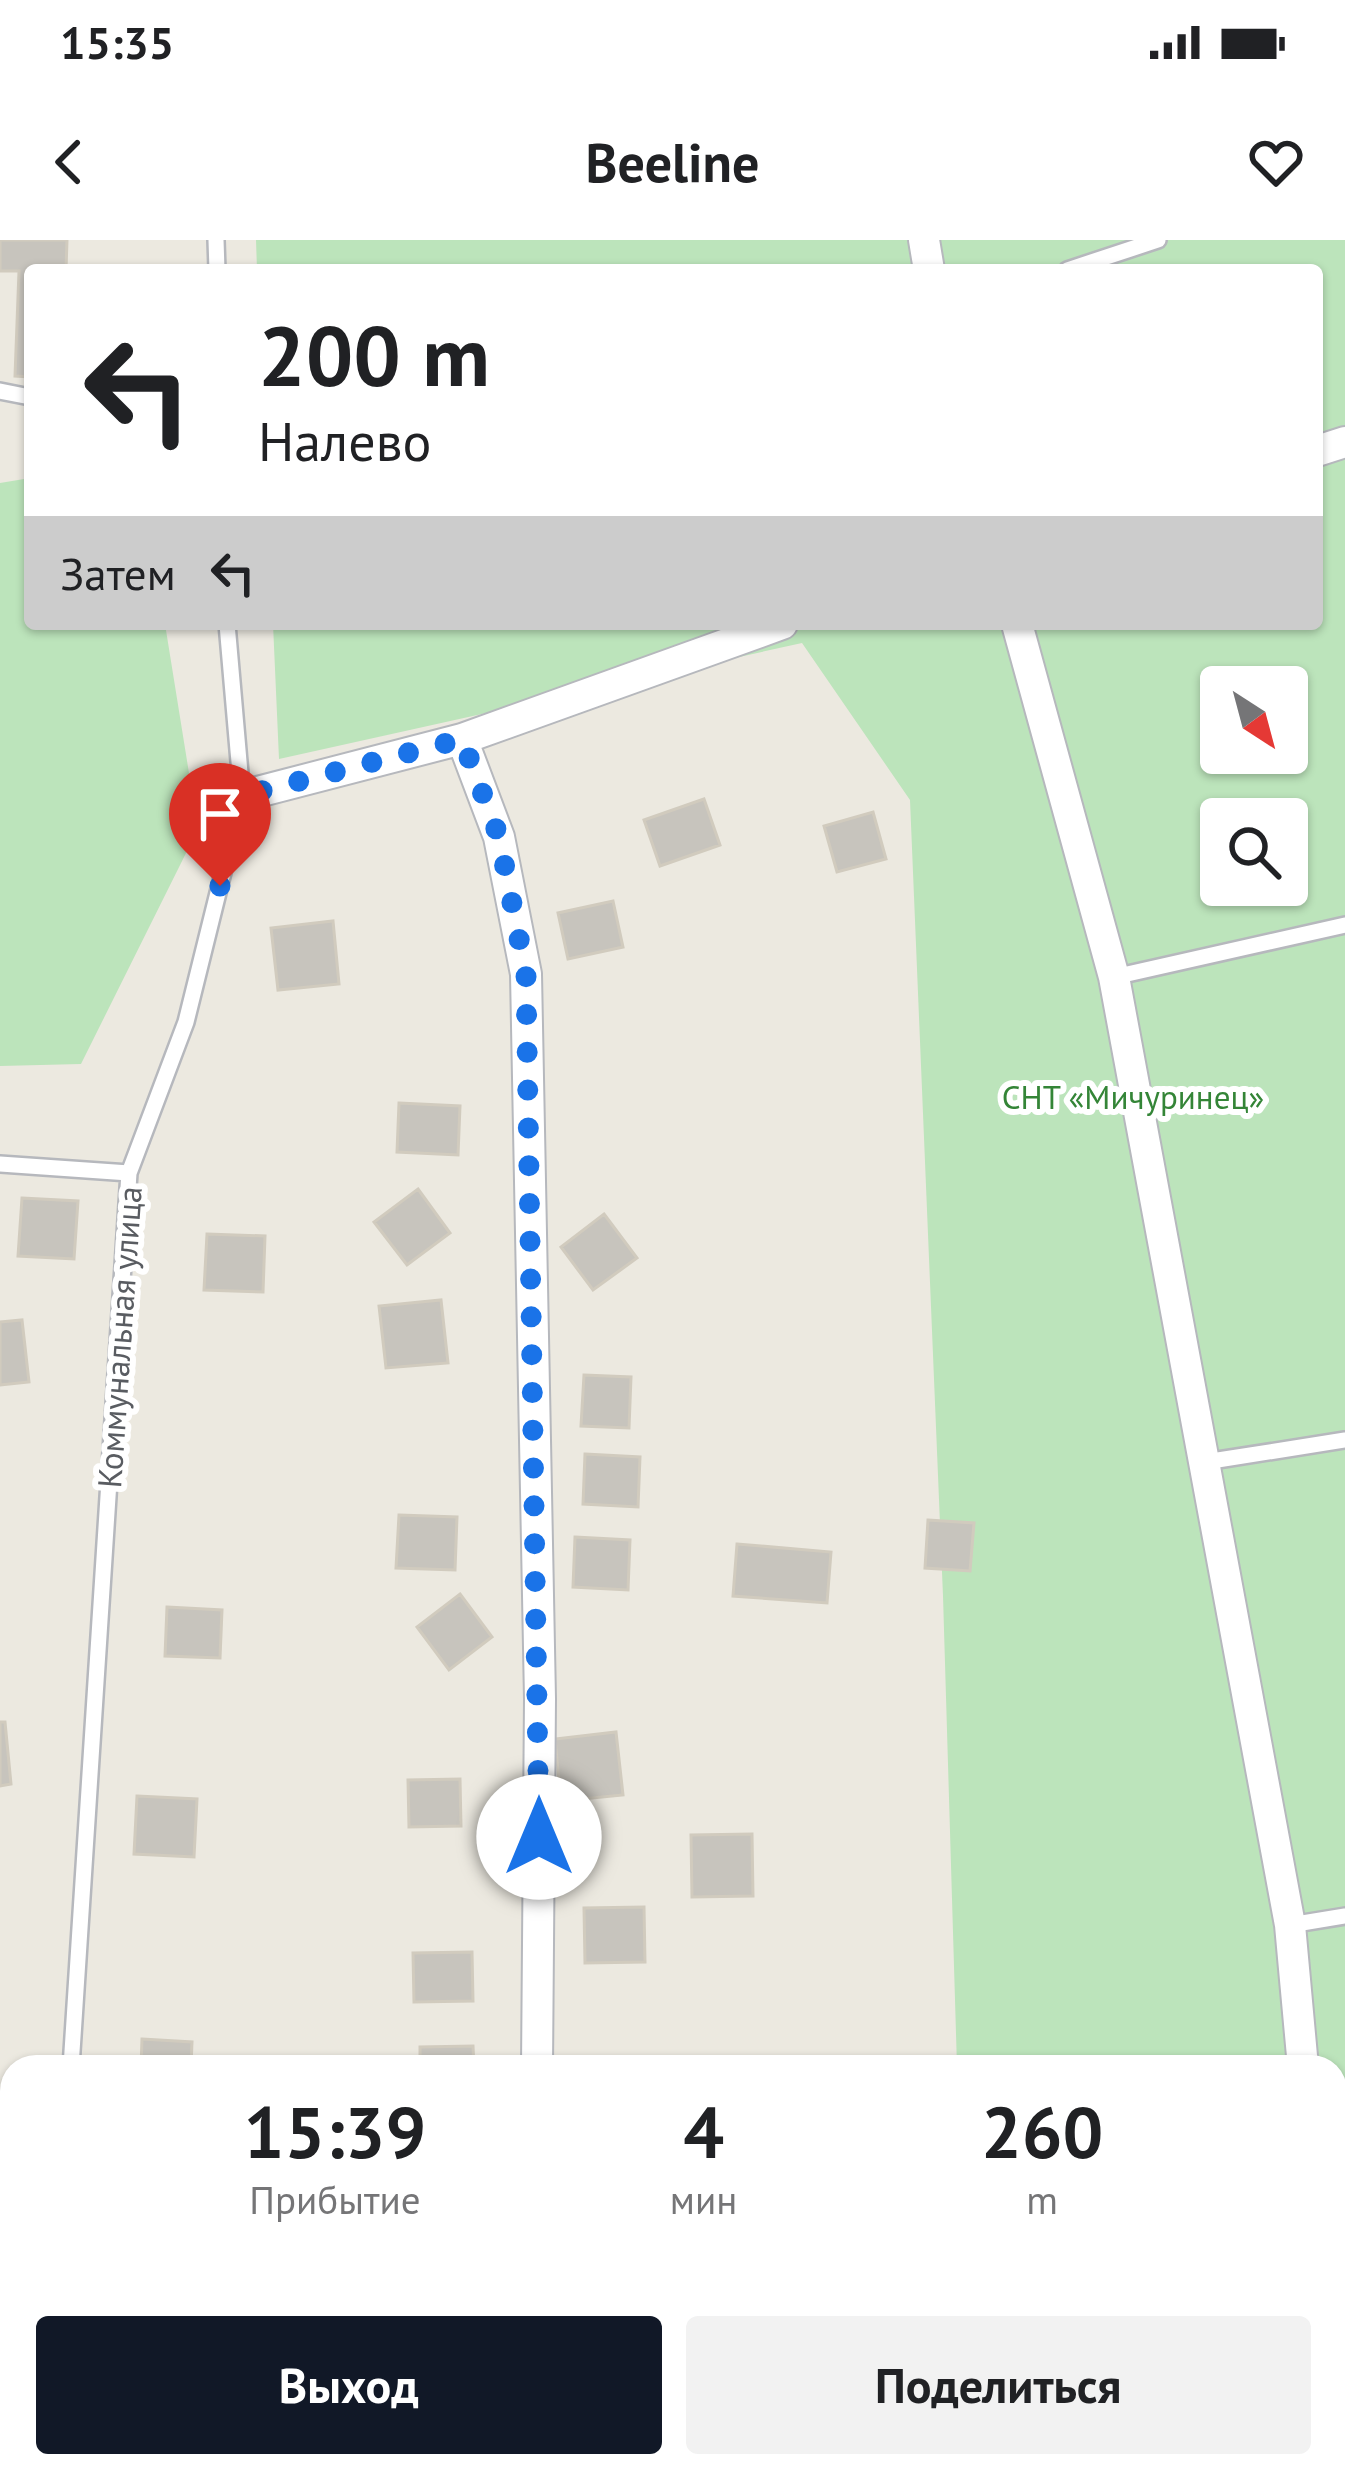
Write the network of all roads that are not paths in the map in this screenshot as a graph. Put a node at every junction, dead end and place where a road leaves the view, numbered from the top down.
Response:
1 (1158, 240) edge
2 (1085, 264) edge
3 (228, 630) edge
4 (765, 630) edge
5 (1019, 630) edge
6 (462, 739) junction
7 (242, 796) junction
8 (1345, 925) edge
9 (1114, 977) junction
10 (0, 1164) edge
11 (129, 1173) junction
12 (1345, 1440) edge
13 (1205, 1462) junction
14 (1345, 1916) edge
15 (1290, 1925) junction
16 (72, 2055) edge
17 (538, 2055) edge
18 (1302, 2055) edge

1 - 2 lane
3 - 7 lane, Коммунальная улица
4 - 6 street
5 - 9 street
6 - 7 street
6 - 17 street
7 - 11 lane, Коммунальная улица
8 - 9 lane
9 - 13 street
10 - 11 lane
11 - 16 lane, Коммунальная улица
12 - 13 lane
13 - 15 street
14 - 15 lane
15 - 18 street

